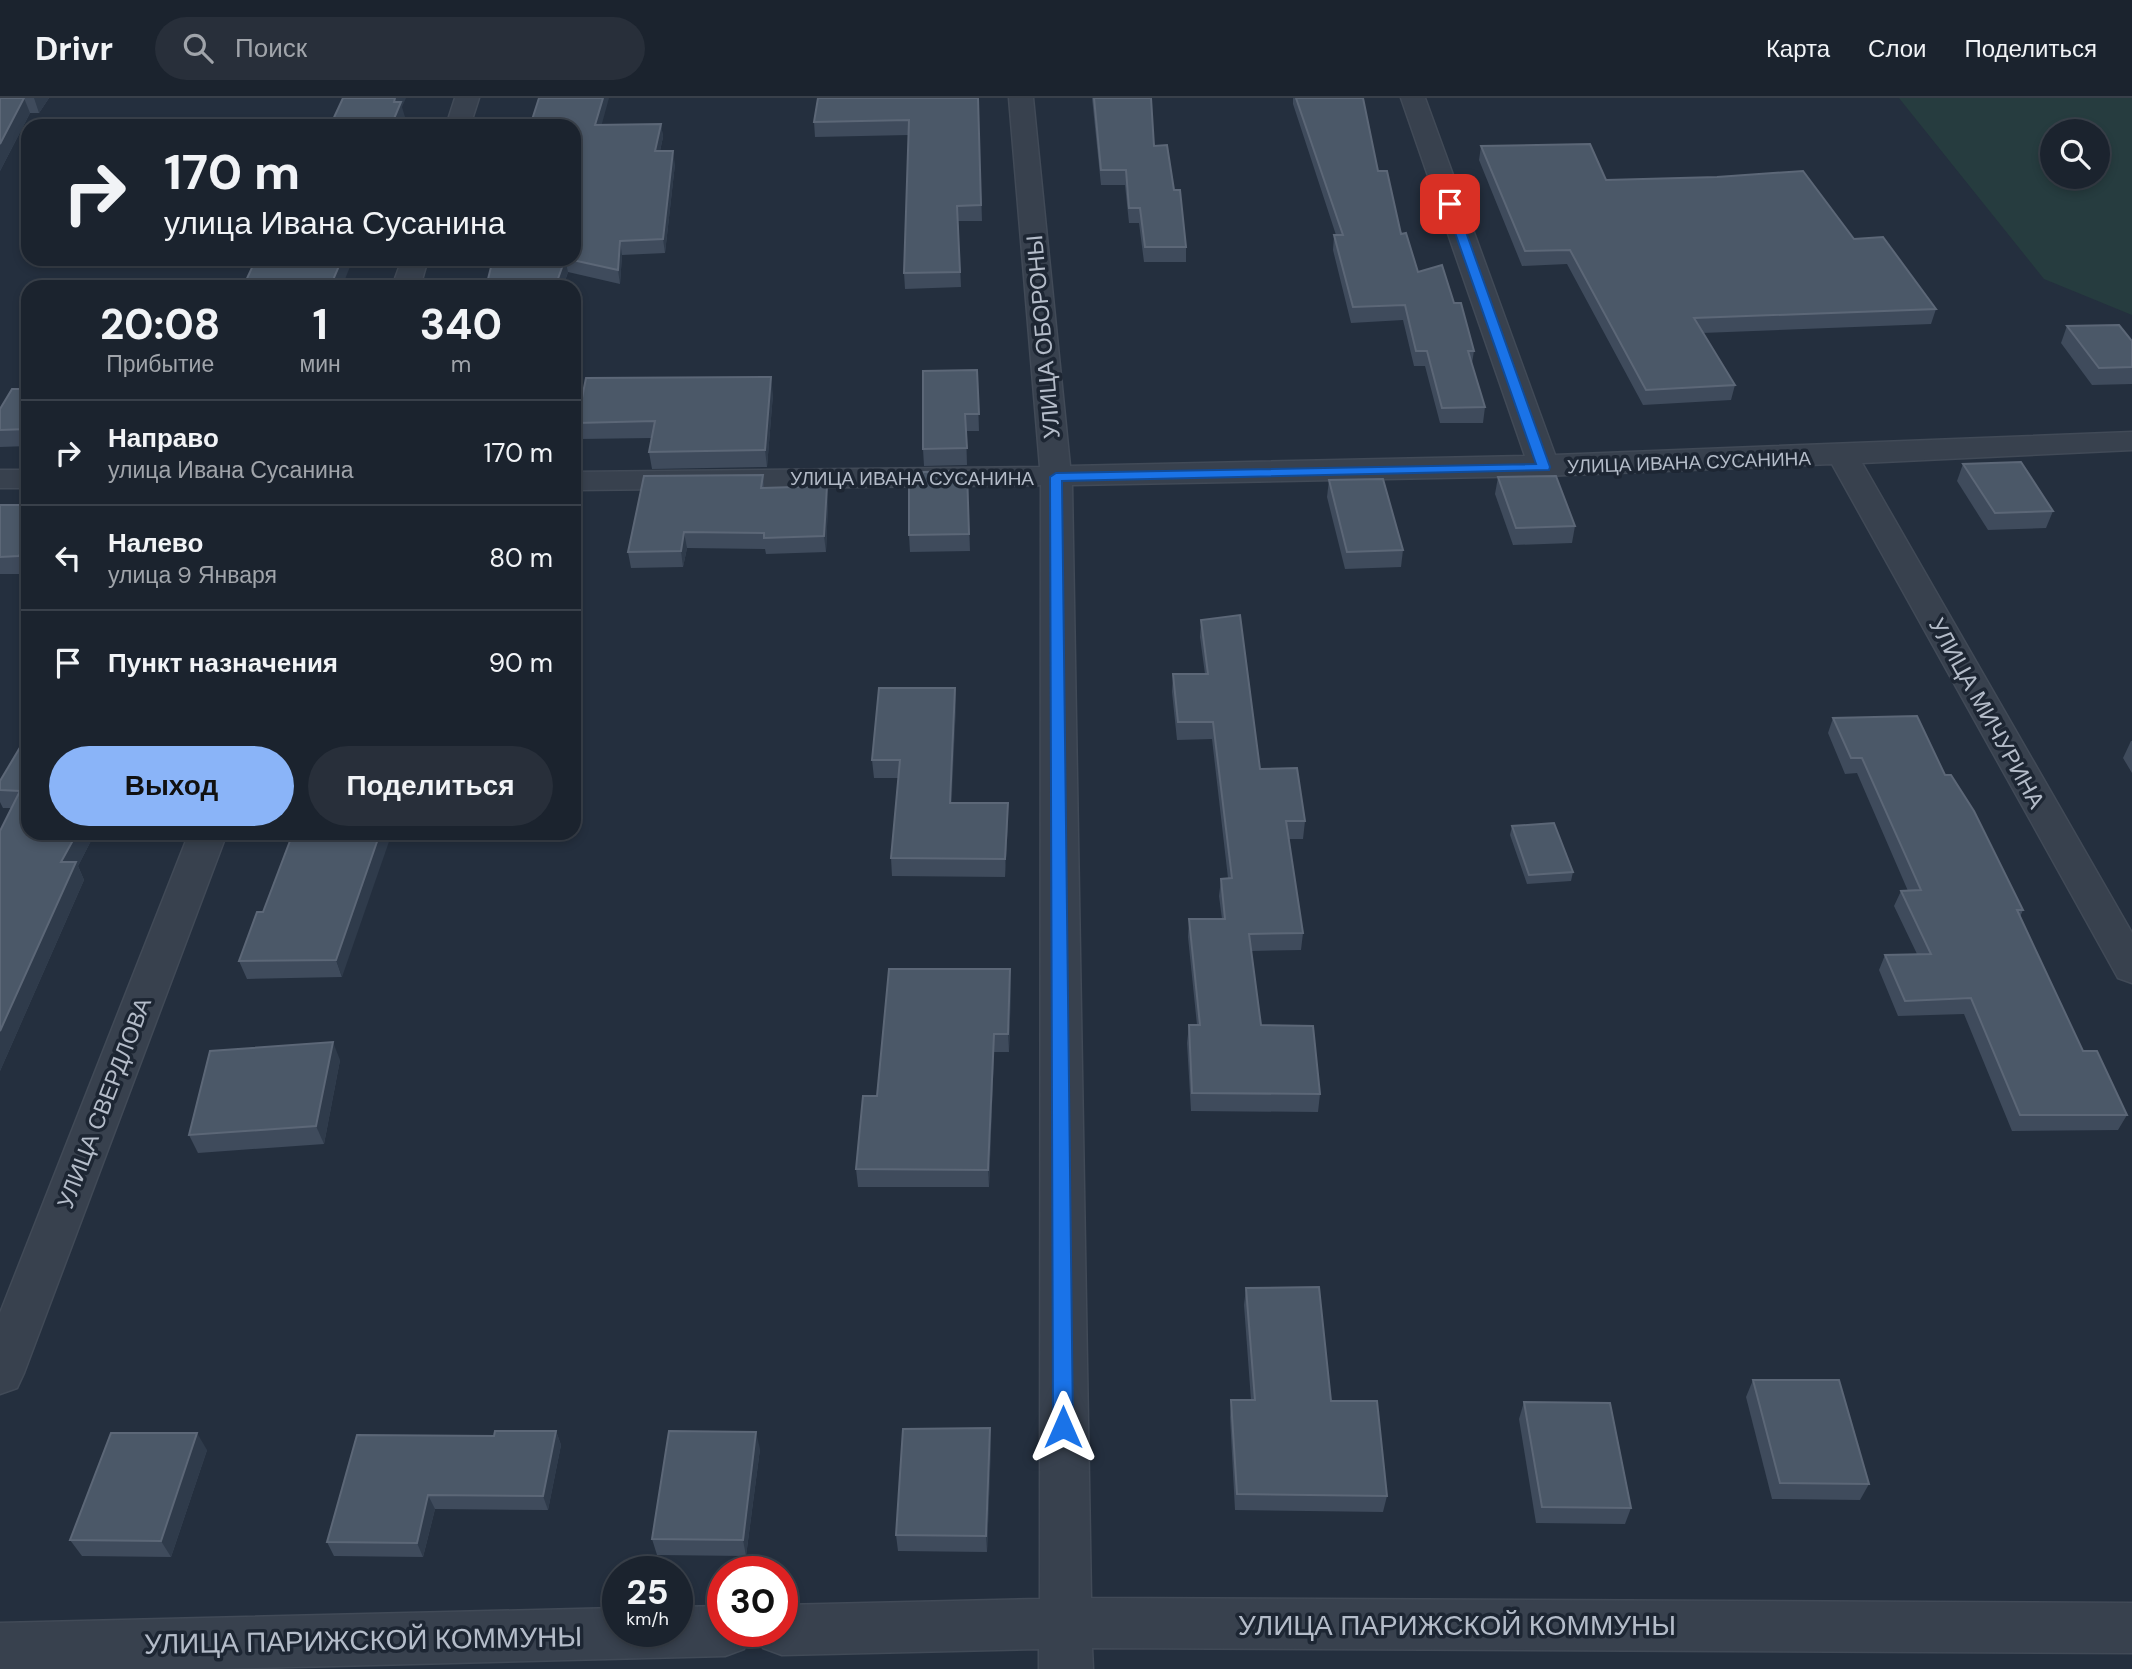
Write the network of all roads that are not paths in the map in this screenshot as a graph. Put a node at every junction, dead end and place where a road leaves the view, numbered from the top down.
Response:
1 (467, 98) edge
2 (1021, 98) edge
3 (1413, 98) edge
4 (460, 119) edge
5 (2132, 441) edge
6 (1843, 457) junction
7 (1544, 467) junction
8 (1056, 477) junction
9 (0, 479) edge
10 (21, 479) edge
11 (581, 481) edge
12 (205, 840) edge
13 (2132, 968) edge
14 (0, 1373) edge
15 (2132, 1628) edge
16 (707, 1631) edge
17 (798, 1631) edge
18 (1065, 1646) edge
19 (0, 1649) edge

1 - 4 street
2 - 8 street, УЛИЦА ОБОРОНЫ
3 - 7 street
5 - 6 street, УЛИЦА ИВАНА СУСАНИНА
6 - 7 street, УЛИЦА ИВАНА СУСАНИНА
6 - 13 street, УЛИЦА МИЧУРИНА
7 - 8 street, УЛИЦА ИВАНА СУСАНИНА
8 - 11 street, УЛИЦА ИВАНА СУСАНИНА
8 - 18 street, УЛИЦА ОБОРОНЫ
9 - 10 street
12 - 14 street, УЛИЦА СВЕРДЛОВА
15 - 18 street, УЛИЦА ПАРИЖСКОЙ КОММУНЫ
16 - 19 street, УЛИЦА ПАРИЖСКОЙ КОММУНЫ
17 - 18 street, УЛИЦА ПАРИЖСКОЙ КОММУНЫ

